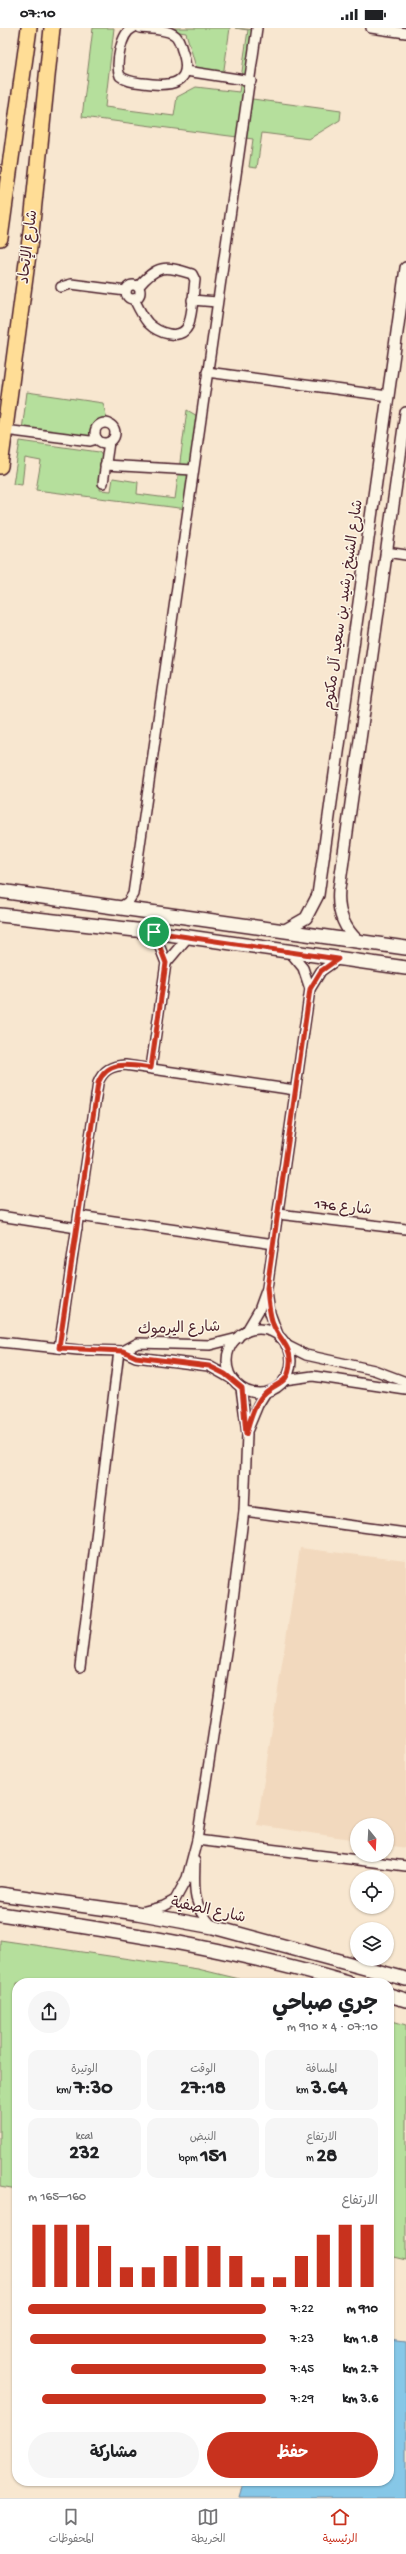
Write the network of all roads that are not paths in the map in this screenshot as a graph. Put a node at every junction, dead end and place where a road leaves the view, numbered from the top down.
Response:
1 (52, 28) edge
2 (133, 28) edge
3 (140, 28) edge
4 (257, 28) edge
5 (372, 28) edge
6 (27, 32) edge
7 (406, 33) edge
8 (186, 71) junction
9 (251, 82) junction
10 (0, 238) edge
11 (406, 268) edge
12 (61, 287) dead end
13 (138, 287) junction
14 (126, 292) junction
15 (134, 299) junction
16 (192, 300) junction
17 (217, 302) junction
18 (402, 320) edge
19 (401, 334) edge
20 (207, 372) junction
21 (388, 396) junction
22 (406, 413) edge
23 (6, 430) junction
24 (97, 439) junction
25 (109, 442) junction
26 (105, 465) junction
27 (0, 466) edge
28 (193, 470) junction
29 (103, 483) dead end
30 (386, 552) junction
31 (406, 555) edge
32 (321, 872) junction
33 (341, 876) junction
34 (0, 891) edge
35 (133, 894) junction
36 (119, 908) junction
37 (142, 911) junction
38 (0, 915) edge
39 (285, 930) junction
40 (154, 932) junction
41 (188, 937) junction
42 (357, 940) junction
43 (406, 948) edge
44 (289, 951) junction
45 (338, 959) junction
46 (166, 963) junction
47 (406, 968) edge
48 (310, 989) junction
49 (151, 1068) junction
50 (295, 1090) junction
51 (278, 1214) junction
52 (0, 1216) edge
53 (79, 1216) junction
54 (77, 1228) junction
55 (406, 1229) edge
56 (274, 1244) junction
57 (267, 1288) junction
58 (246, 1332) junction
59 (279, 1337) junction
60 (238, 1338) junction
61 (0, 1342) edge
62 (286, 1345) junction
63 (59, 1348) junction
64 (121, 1351) junction
65 (232, 1379) junction
66 (284, 1380) junction
67 (406, 1382) edge
68 (242, 1388) junction
69 (406, 1390) edge
70 (266, 1392) junction
71 (246, 1434) junction
72 (244, 1511) junction
73 (406, 1533) edge
74 (80, 1667) dead end
75 (196, 1845) junction
76 (406, 1866) edge
77 (0, 1894) edge
78 (137, 1913) junction
79 (0, 1914) edge
80 (213, 1927) junction
81 (330, 1978) edge
82 (406, 1979) edge
83 (394, 1996) edge
84 (406, 2000) edge

1 - 23 highway, شارع الإتحاد
2 - 8 street
3 - 8 street
4 - 9 street
5 - 7 street
6 - 10 highway, شارع الإتحاد
8 - 9 street
9 - 17 street
11 - 18 street, شارع الشيخ رشيد بن سعيد آل مكتوم
12 - 14 street
13 - 14 street
13 - 15 street
13 - 16 street
14 - 15 street
15 - 16 street
16 - 17 street
17 - 20 street
18 - 19 street, شارع الشيخ رشيد بن سعيد آل مكتوم
19 - 21 street, شارع الشيخ رشيد بن سعيد آل مكتوم
20 - 21 street
20 - 28 street
21 - 32 street, شارع الشيخ رشيد بن سعيد آل مكتوم
22 - 30 street
23 - 24 street
23 - 27 highway, شارع الإتحاد
24 - 25 street
24 - 25 street
25 - 26 street
26 - 28 street
26 - 29 street
28 - 35 street
30 - 31 street
30 - 33 street
32 - 33 street
32 - 39 street, شارع الشيخ رشيد بن سعيد آل مكتوم
33 - 42 street
34 - 36 main road
35 - 36 street
35 - 37 street
36 - 37 main road
37 - 39 main road
38 - 40 main road
39 - 42 main road
40 - 41 main road
40 - 46 street
41 - 44 main road
41 - 46 street
42 - 43 main road
44 - 45 main road
44 - 48 street
45 - 47 main road
45 - 48 street
46 - 49 street
48 - 50 street
49 - 50 street
49 - 53 street
50 - 51 street
51 - 55 street, شارع 176
51 - 56 street
52 - 54 street
53 - 54 street
53 - 56 street
54 - 63 street
56 - 57 street
57 - 58 street
57 - 59 street
58 - 59 street
58 - 60 street
59 - 62 street
60 - 64 street, شارع اليرموك
60 - 65 street
61 - 63 street, شارع اليرموك
62 - 66 street
62 - 67 street
63 - 64 street, شارع اليرموك
64 - 65 street, شارع اليرموك
64 - 74 street
65 - 68 street
66 - 69 street
66 - 70 street
68 - 70 street
68 - 71 street
70 - 71 street
71 - 72 street
72 - 73 street
72 - 75 street
75 - 76 street
75 - 78 street
75 - 80 street
77 - 78 main road, شارع الصفية
78 - 80 main road, شارع الصفية
79 - 81 main road
80 - 82 main road, شارع الصفية
83 - 84 main road

